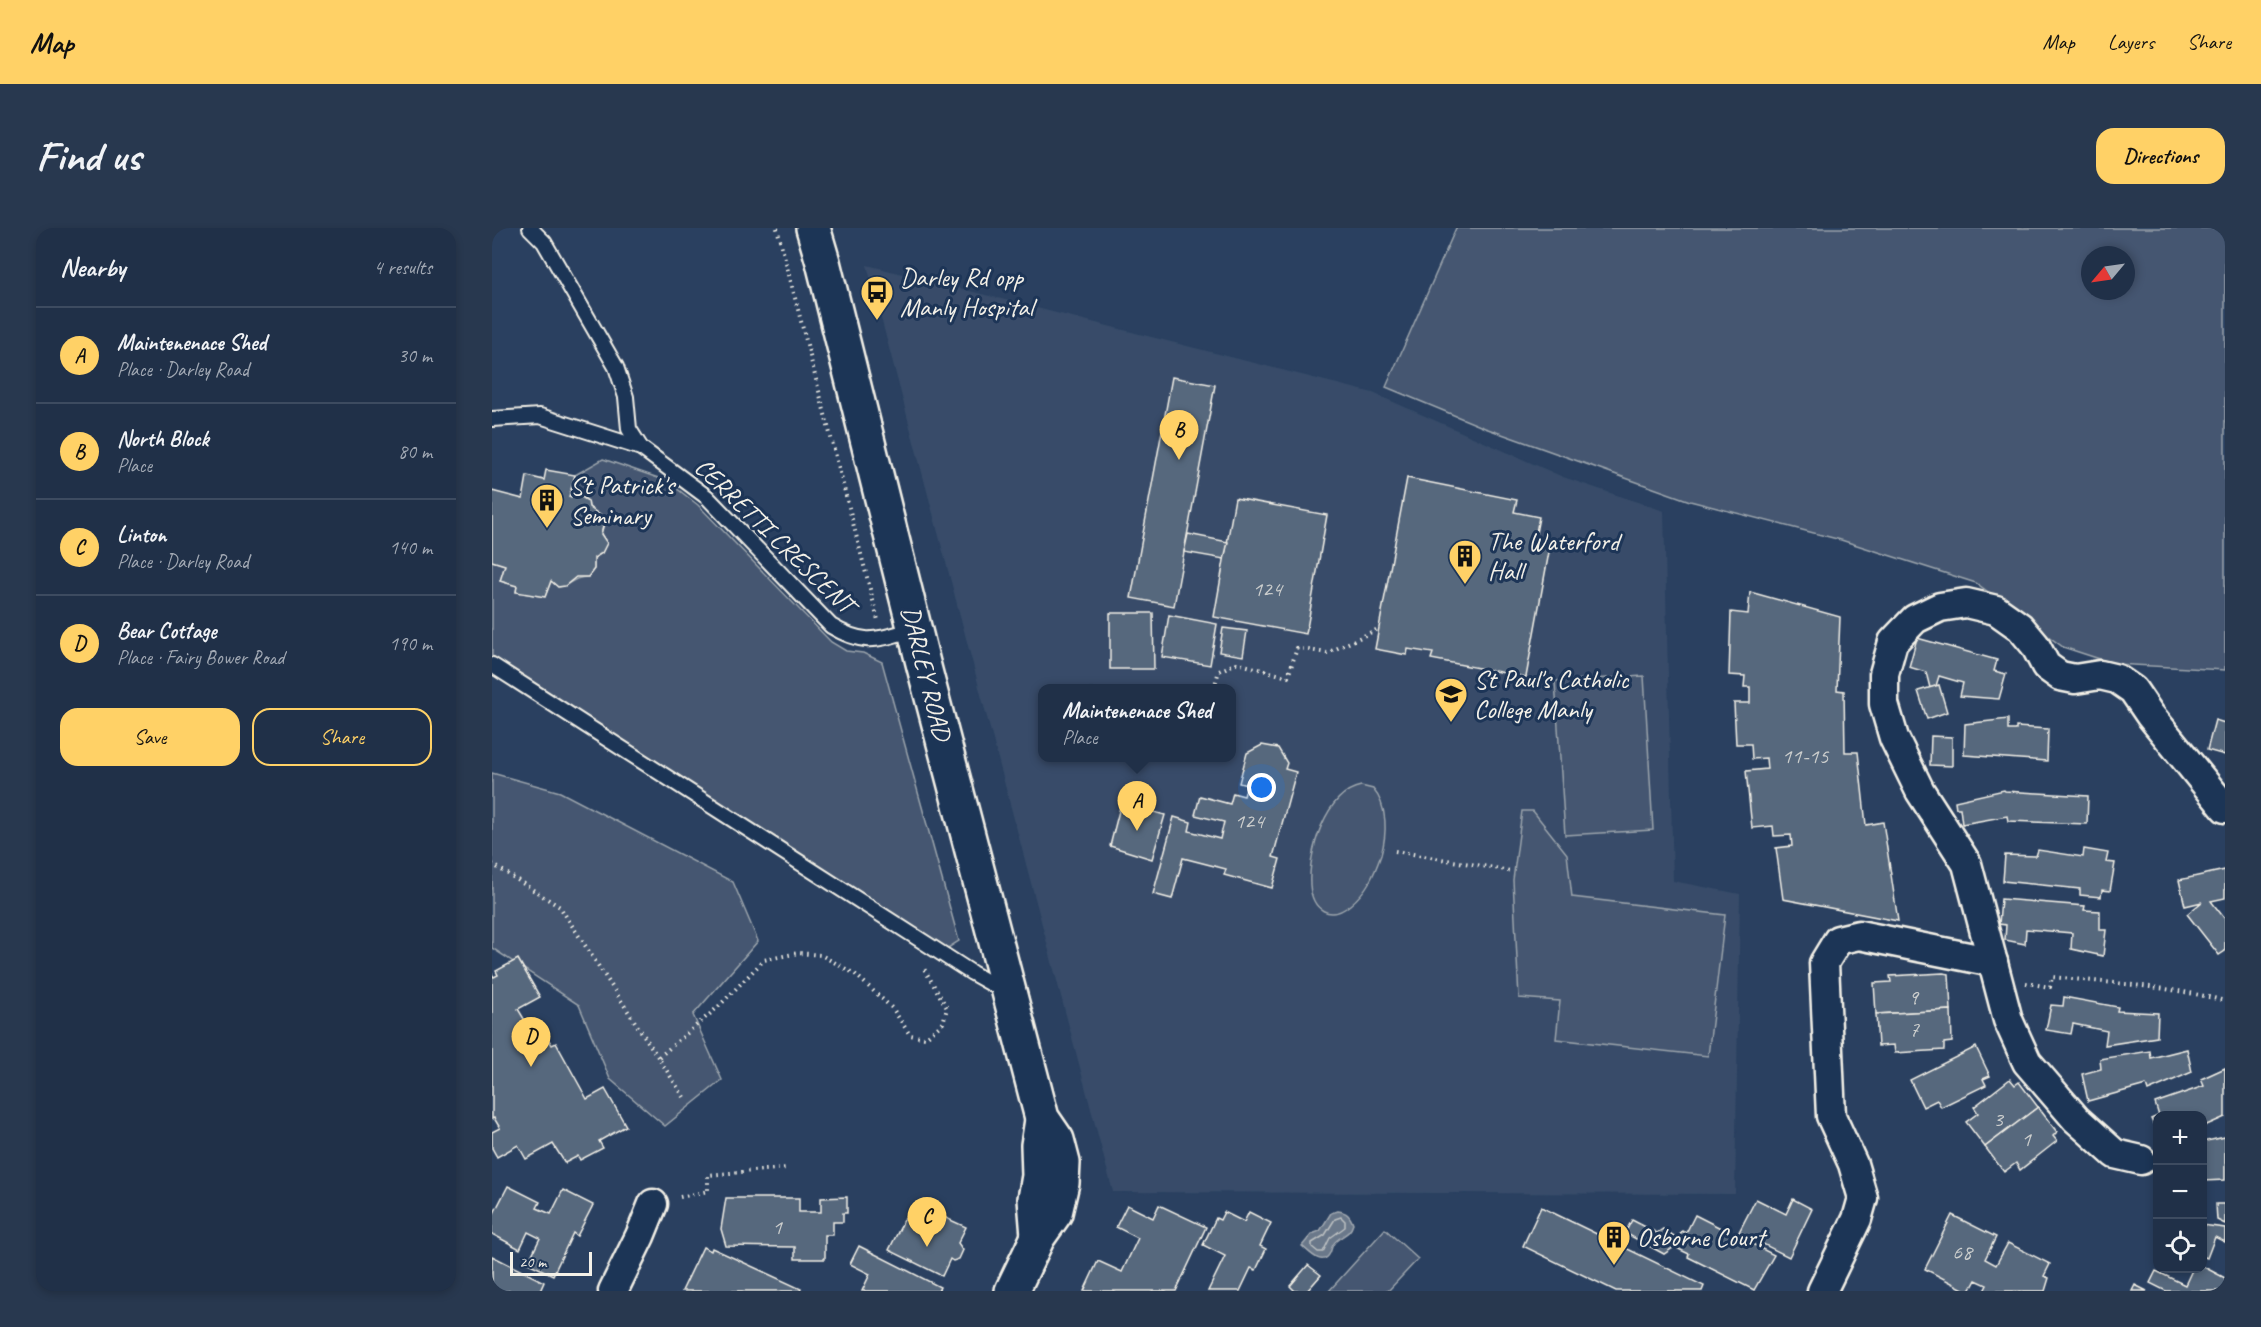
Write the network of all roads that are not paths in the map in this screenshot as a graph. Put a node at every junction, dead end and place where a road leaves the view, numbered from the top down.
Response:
1 (530, 228) edge
2 (813, 228) edge
3 (492, 419) edge
4 (640, 448) junction
5 (915, 629) junction
6 (492, 665) edge
7 (2225, 808) edge
8 (1993, 962) junction
9 (1010, 994) junction
10 (2141, 1160) dead end
11 (653, 1204) road end
12 (613, 1291) edge
13 (1012, 1291) edge
14 (1822, 1291) edge

1 - 4 lane, CERRETTI CRESCENT
2 - 5 street, DARLEY ROAD
3 - 4 lane
4 - 5 lane, CERRETTI CRESCENT
5 - 9 street, DARLEY ROAD
6 - 9 lane
7 - 8 street
8 - 10 street
8 - 14 street
9 - 13 street, DARLEY ROAD
11 - 12 street

